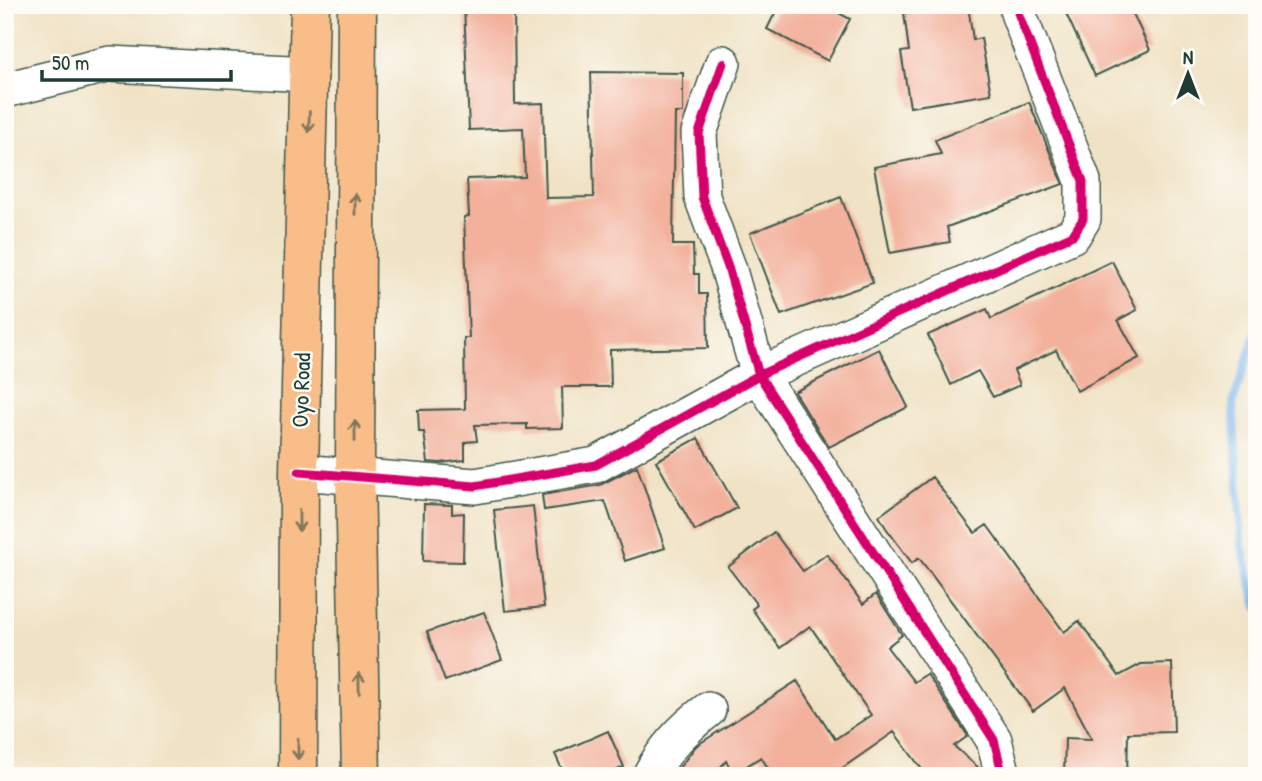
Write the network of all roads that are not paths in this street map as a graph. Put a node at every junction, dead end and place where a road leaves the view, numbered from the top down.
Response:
1 (310, 5) edge
2 (357, 5) edge
3 (1018, 13) dead end
4 (723, 63) dead end
5 (310, 74) junction
6 (5, 90) edge
7 (759, 375) junction
8 (299, 472) junction
9 (355, 474) junction
10 (708, 710) dead end
11 (298, 776) edge
12 (361, 776) edge
13 (650, 776) edge
14 (1003, 776) edge

1 - 5 highway, Oyo Road
9 -> 2 highway
3 - 7 street
4 - 7 street
5 - 6 street
5 -> 8 highway, Oyo Road
7 - 9 street
7 - 14 street
8 - 9 street
8 -> 11 highway, Oyo Road
12 -> 9 highway
10 - 13 street

